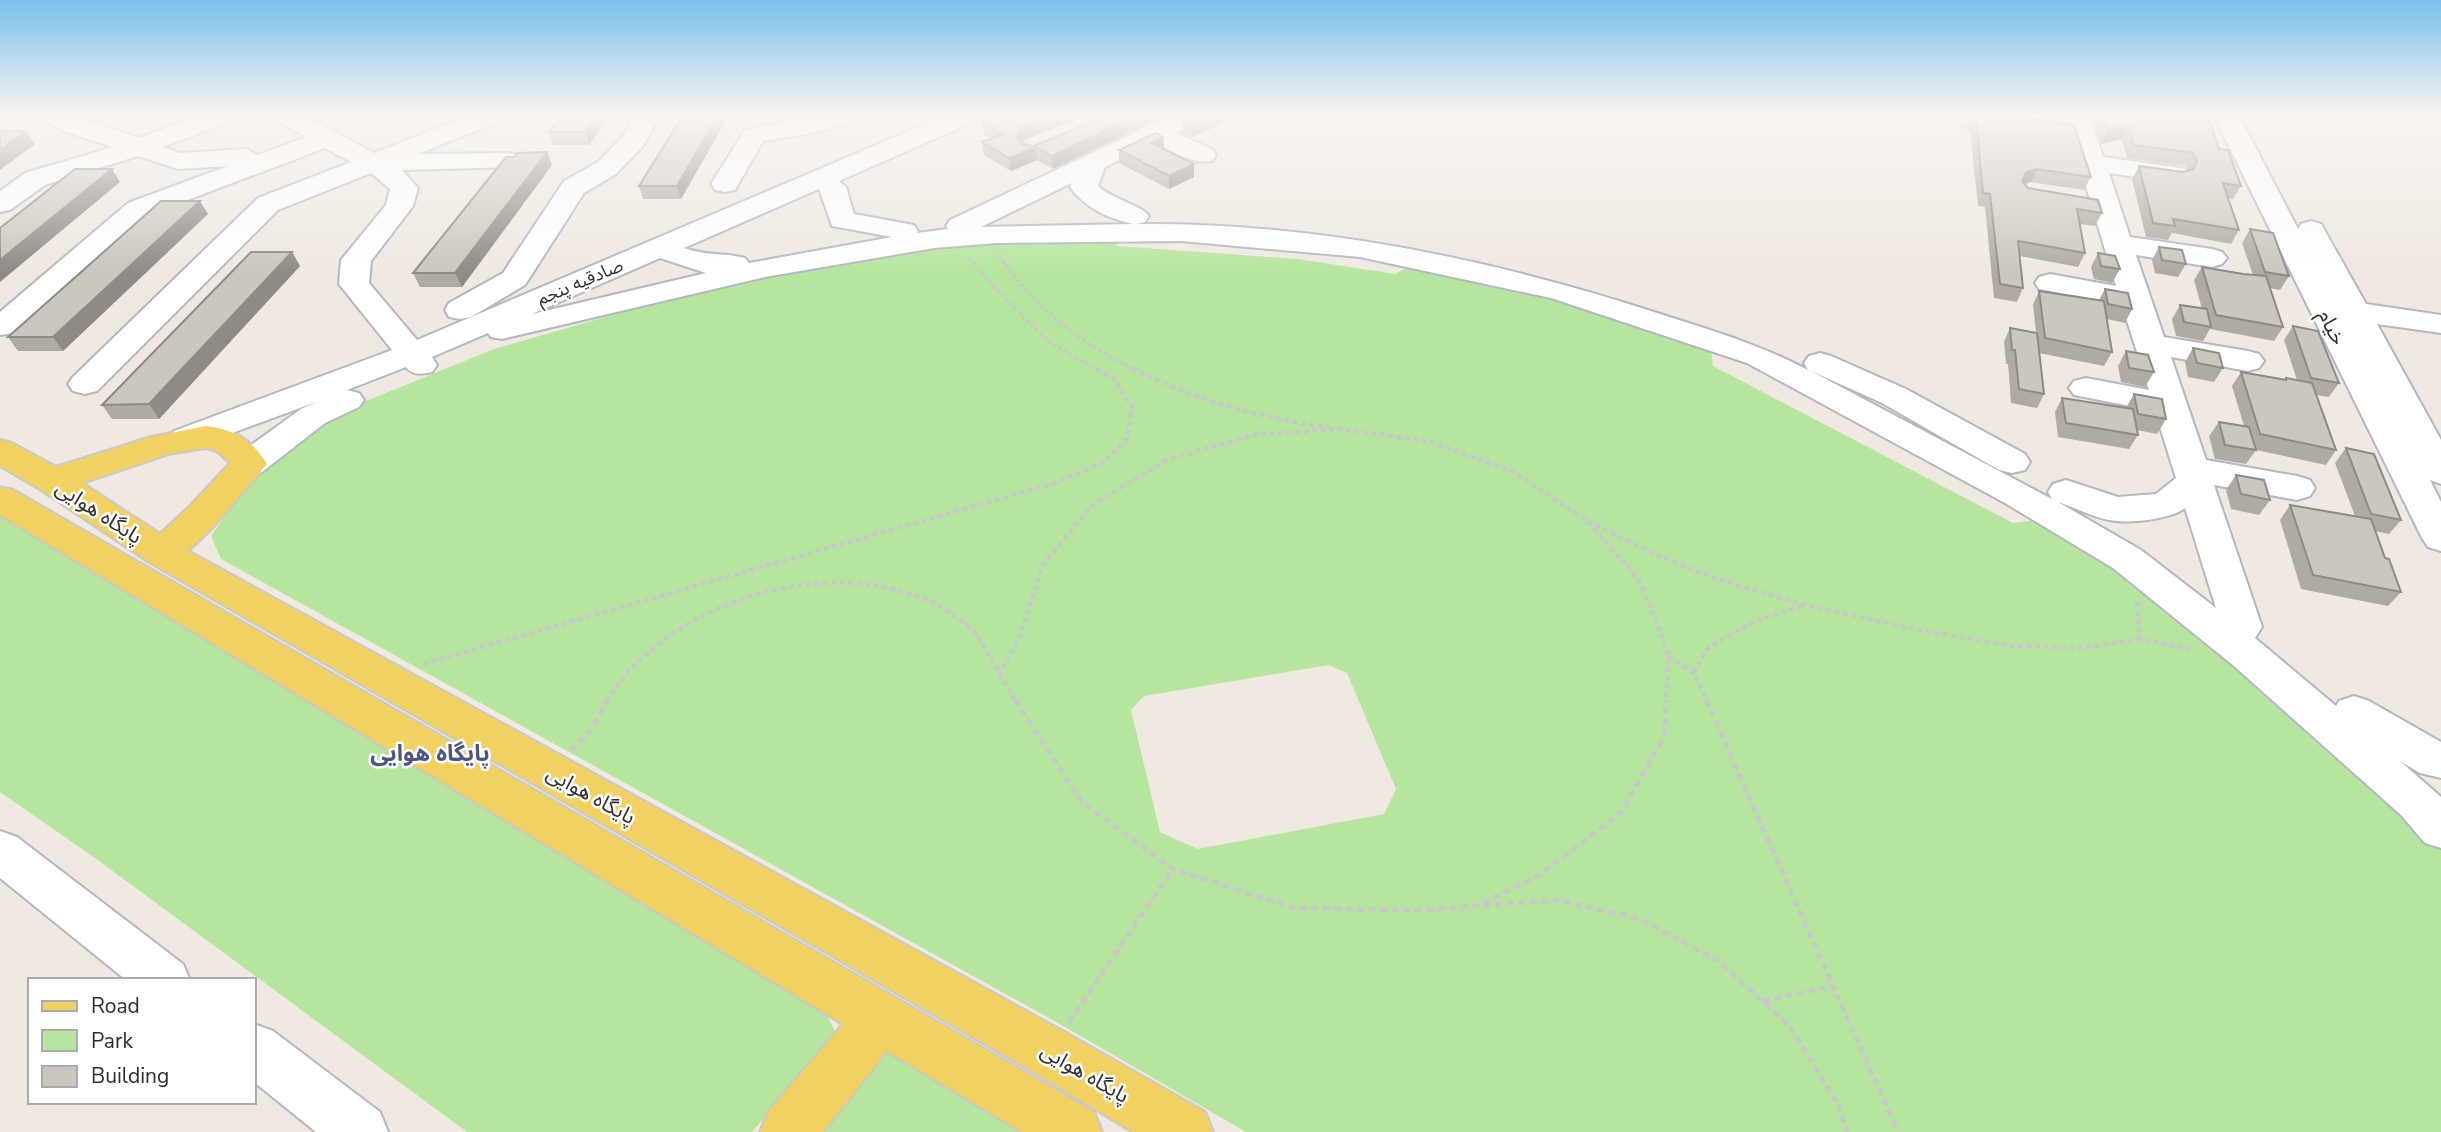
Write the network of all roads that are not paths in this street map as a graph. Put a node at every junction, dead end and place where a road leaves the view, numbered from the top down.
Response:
1 (75, 167) edge
2 (252, 167) edge
3 (278, 167) edge
4 (362, 167) edge
5 (379, 167) edge
6 (608, 167) edge
7 (735, 167) edge
8 (863, 167) edge
9 (870, 167) edge
10 (1083, 167) edge
11 (1094, 167) edge
12 (2092, 167) edge
13 (2116, 167) edge
14 (2252, 167) edge
15 (2275, 167) edge
16 (2175, 176) edge
17 (725, 184) dead end
18 (832, 187) junction
19 (0, 204) edge
20 (268, 204) junction
21 (1135, 216) junction
22 (932, 232) junction
23 (2118, 244) junction
24 (668, 251) junction
25 (2212, 260) dead end
26 (1567, 282) junction
27 (2050, 284) dead end
28 (2135, 298) junction
29 (2322, 307) junction
30 (2356, 312) junction
31 (2441, 324) edge
32 (2, 326) dead end
33 (502, 330) junction
34 (2150, 344) junction
35 (413, 354) junction
36 (2249, 362) dead end
37 (85, 384) dead end
38 (2086, 388) dead end
39 (2170, 404) junction
40 (186, 439) junction
41 (0, 451) edge
42 (249, 464) junction
43 (2441, 472) edge
44 (2193, 475) junction
45 (2018, 480) junction
46 (53, 481) junction
47 (2297, 489) dead end
48 (2066, 492) junction
49 (0, 499) edge
50 (2441, 538) edge
51 (162, 553) junction
52 (2242, 627) junction
53 (2354, 713) junction
54 (2441, 760) edge
55 (535, 763) junction
56 (486, 786) junction
57 (2441, 800) edge
58 (2441, 829) edge
59 (0, 851) edge
60 (162, 978) edge
61 (881, 1018) junction
62 (256, 1051) edge
63 (360, 1132) edge
64 (788, 1132) edge
65 (1074, 1132) edge
66 (1185, 1132) edge

1 - 19 street
2 - 32 street
3 - 20 street
4 - 20 street
5 - 35 street
6 - 35 street
7 - 17 street
8 - 24 street, صادقیه پنجم
9 - 18 street, صادقیه پنجم
10 - 22 street
11 - 21 street
12 - 23 street
13 - 16 street
14 - 29 street, خیام
15 - 30 street, خیام
18 - 22 street
18 - 24 street, صادقیه پنجم
20 - 37 street
21 - 22 street
21 - 26 street
22 - 24 street
22 - 26 street
22 - 33 street
23 - 25 street
23 - 28 street
24 - 33 street, صادقیه پنجم
24 - 35 street, صادقیه پنجم
26 - 45 street
27 - 28 street
28 - 34 street
29 - 30 street
29 - 50 street, خیام
30 - 31 street
30 - 43 street, خیام
33 - 35 street, صادقیه پنجم
34 - 36 street
34 - 39 street
35 - 40 street, صادقیه پنجم
35 - 42 street, صادقیه پنجم
38 - 39 street
39 - 44 street
40 - 42 main road
40 - 46 main road
41 - 46 main road, پایگاه هوایی
42 - 51 main road
44 - 47 street
44 - 48 street
44 - 52 street
45 - 48 street
45 - 58 street
46 - 51 main road, پایگاه هوایی
48 - 52 street
49 - 56 main road, پایگاه هوایی
51 - 55 main road, پایگاه هوایی
52 - 53 street
53 - 54 street
53 - 57 street
55 - 56 main road
55 - 66 main road, پایگاه هوایی
56 - 61 main road, پایگاه هوایی
59 - 60 street
61 - 64 main road
61 - 65 main road, پایگاه هوایی
62 - 63 street

